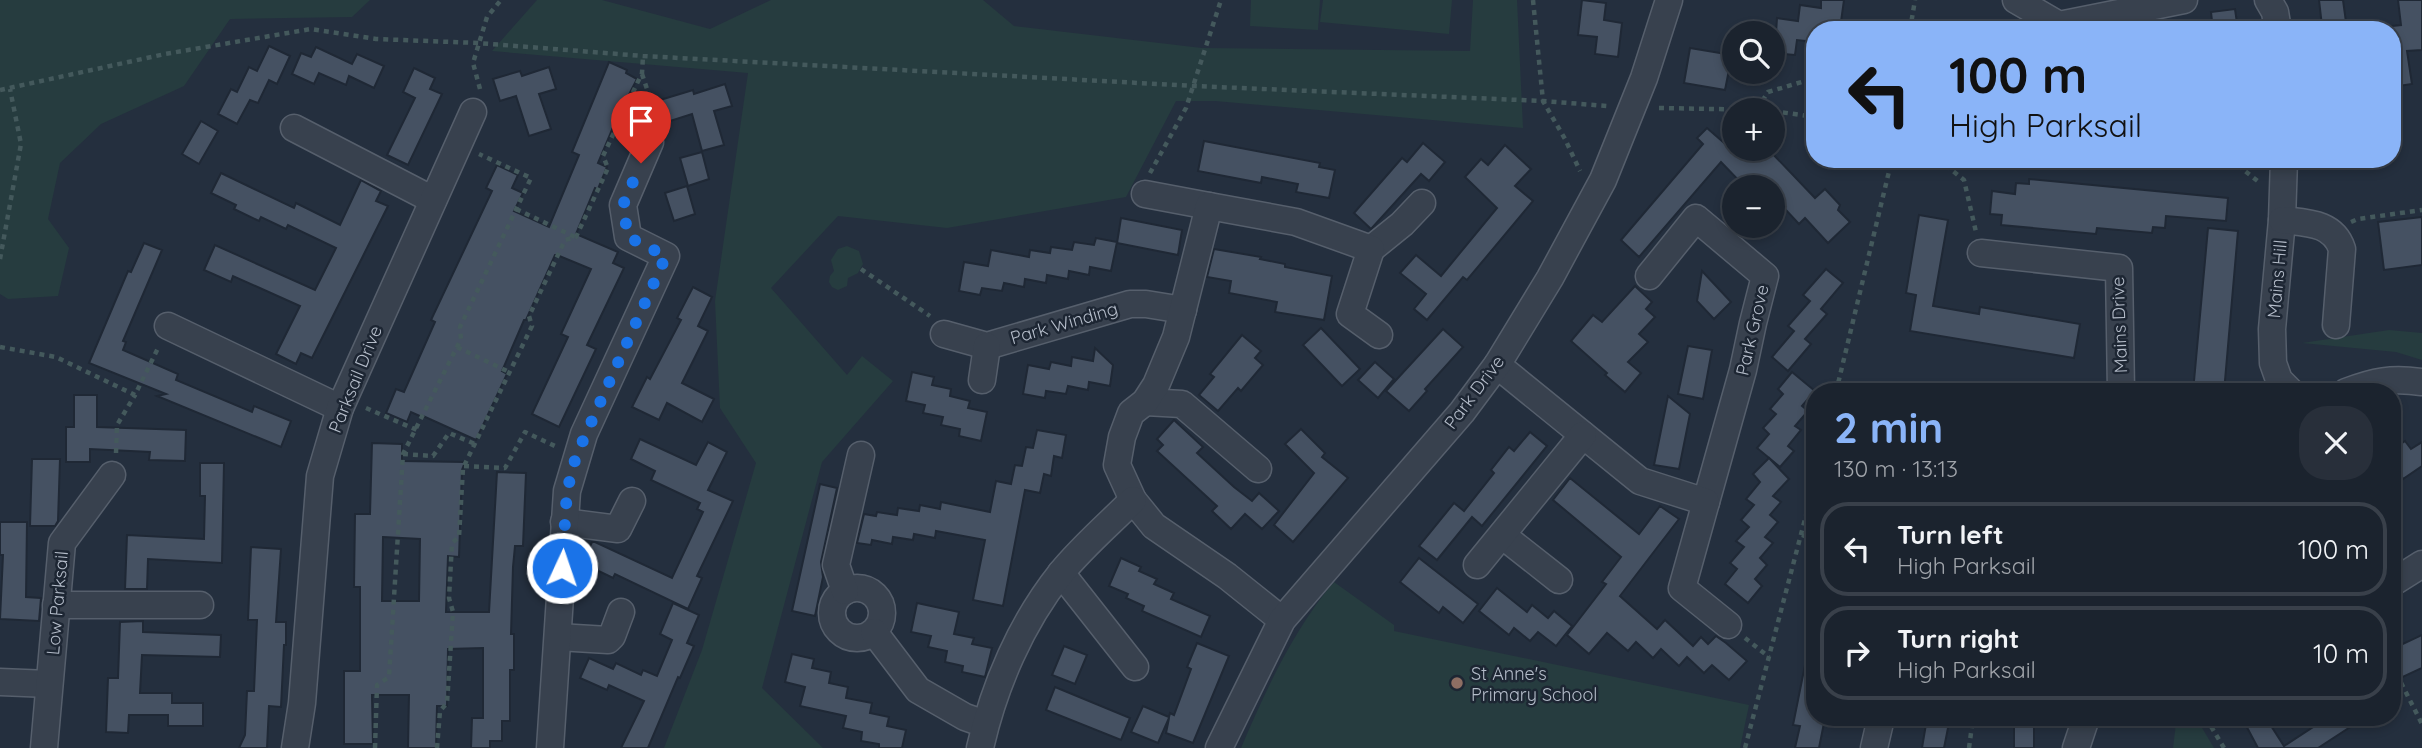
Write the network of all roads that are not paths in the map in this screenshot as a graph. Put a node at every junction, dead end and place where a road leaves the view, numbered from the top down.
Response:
1 (1669, 0) edge
2 (2016, 0) edge
3 (2184, 0) edge
4 (2268, 0) edge
5 (2052, 21) edge
6 (2079, 21) edge
7 (2276, 21) edge
8 (472, 114) road end
9 (294, 128) dead end
10 (650, 142) road end
11 (2284, 168) edge
12 (1145, 194) road end
13 (433, 200) junction
14 (1422, 203) dead end
15 (1209, 206) junction
16 (2282, 220) junction
17 (1371, 249) junction
18 (1981, 253) road end
19 (1649, 276) dead end
20 (1183, 310) junction
21 (2336, 325) dead end
22 (168, 326) road end
23 (944, 334) road end
24 (1379, 335) dead end
25 (987, 346) junction
26 (1497, 365) junction
27 (982, 380) dead end
28 (2422, 382) edge
29 (2121, 383) edge
30 (2282, 383) edge
31 (2371, 383) edge
32 (1145, 402) junction
33 (340, 408) junction
34 (1583, 435) junction
35 (861, 455) dead end
36 (1258, 469) dead end
37 (113, 475) road end
38 (1133, 500) junction
39 (632, 501) dead end
40 (1706, 502) junction
41 (564, 522) junction
42 (1502, 535) junction
43 (2422, 564) edge
44 (1477, 565) dead end
45 (1061, 573) junction
46 (2401, 577) edge
47 (1559, 580) dead end
48 (845, 591) junction
49 (56, 605) junction
50 (200, 605) dead end
51 (621, 612) dead end
52 (1282, 620) junction
53 (1728, 625) dead end
54 (874, 632) junction
55 (558, 637) junction
56 (1135, 667) dead end
57 (0, 682) edge
58 (49, 684) junction
59 (1879, 726) edge
60 (2083, 726) edge
61 (983, 736) edge
62 (44, 748) edge
63 (59, 748) edge
64 (295, 748) edge
65 (550, 748) edge
66 (1219, 748) edge
67 (1874, 748) edge
68 (2076, 748) edge

1 - 26 street, Park Drive
2 - 5 street
3 - 6 street
4 - 7 street
8 - 13 street, Parksail Drive
9 - 13 street
10 - 41 street
11 - 16 street, Mains Hill
12 - 15 street
13 - 33 street, Parksail Drive
14 - 17 street
15 - 17 street
15 - 20 street
16 - 21 street
16 - 30 street, Mains Hill
17 - 24 street
18 - 29 street, Mains Drive
19 - 40 street, Park Grove
20 - 25 street, Park Winding
20 - 32 street
22 - 33 street
23 - 25 street, Park Winding
25 - 27 street, Park Winding
26 - 34 street
26 - 52 street, Park Drive
28 - 31 street
32 - 36 street
32 - 38 street
33 - 64 street, Parksail Drive
34 - 40 street
34 - 42 street
35 - 48 street
37 - 49 street, Low Parksail
38 - 45 street
38 - 52 street
39 - 41 street
40 - 53 street, Park Grove
41 - 55 street
42 - 44 street
42 - 47 street
43 - 46 street
45 - 56 street
45 - 61 street
48 - 54 street
48 - 54 street
49 - 50 street
49 - 58 street, Low Parksail
51 - 55 street
52 - 66 street, Park Drive
54 - 61 street
55 - 65 street
57 - 58 street
58 - 62 street, Low Parksail
59 - 67 street
60 - 68 street
62 - 63 street

